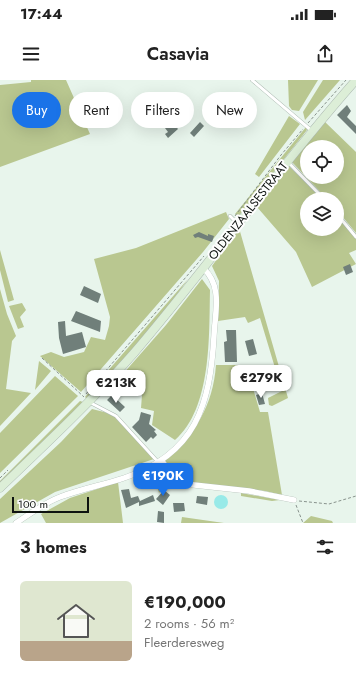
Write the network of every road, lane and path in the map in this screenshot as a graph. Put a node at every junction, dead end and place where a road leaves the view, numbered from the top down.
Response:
1 (252, 80) edge
2 (346, 80) edge
3 (356, 80) edge
4 (309, 128) junction
5 (287, 161) junction
6 (317, 192) edge
7 (234, 220) junction
8 (344, 222) edge
9 (356, 237) edge
10 (205, 254) dead end
11 (203, 268) junction
12 (42, 358) dead end
13 (86, 400) junction
14 (160, 461) junction
15 (0, 488) edge
16 (356, 496) edge
17 (294, 500) junction
18 (16, 523) edge
19 (303, 523) edge

1 - 4 lane
2 - 4 path
3 - 4 main road, OLDENZAALSESTRAAT
4 - 5 main road, OLDENZAALSESTRAAT
4 - 7 path
5 - 6 lane
5 - 7 main road, OLDENZAALSESTRAAT
7 - 11 main road, OLDENZAALSESTRAAT
8 - 9 lane
10 - 13 path
11 - 13 main road, OLDENZAALSESTRAAT
11 - 14 street, OLDENZAALSESTRAAT
12 - 13 path
13 - 14 lane
13 - 15 main road, OLDENZAALSESTRAAT
14 - 17 street
14 - 18 street, OLDENZAALSESTRAAT
16 - 17 path
17 - 19 path

